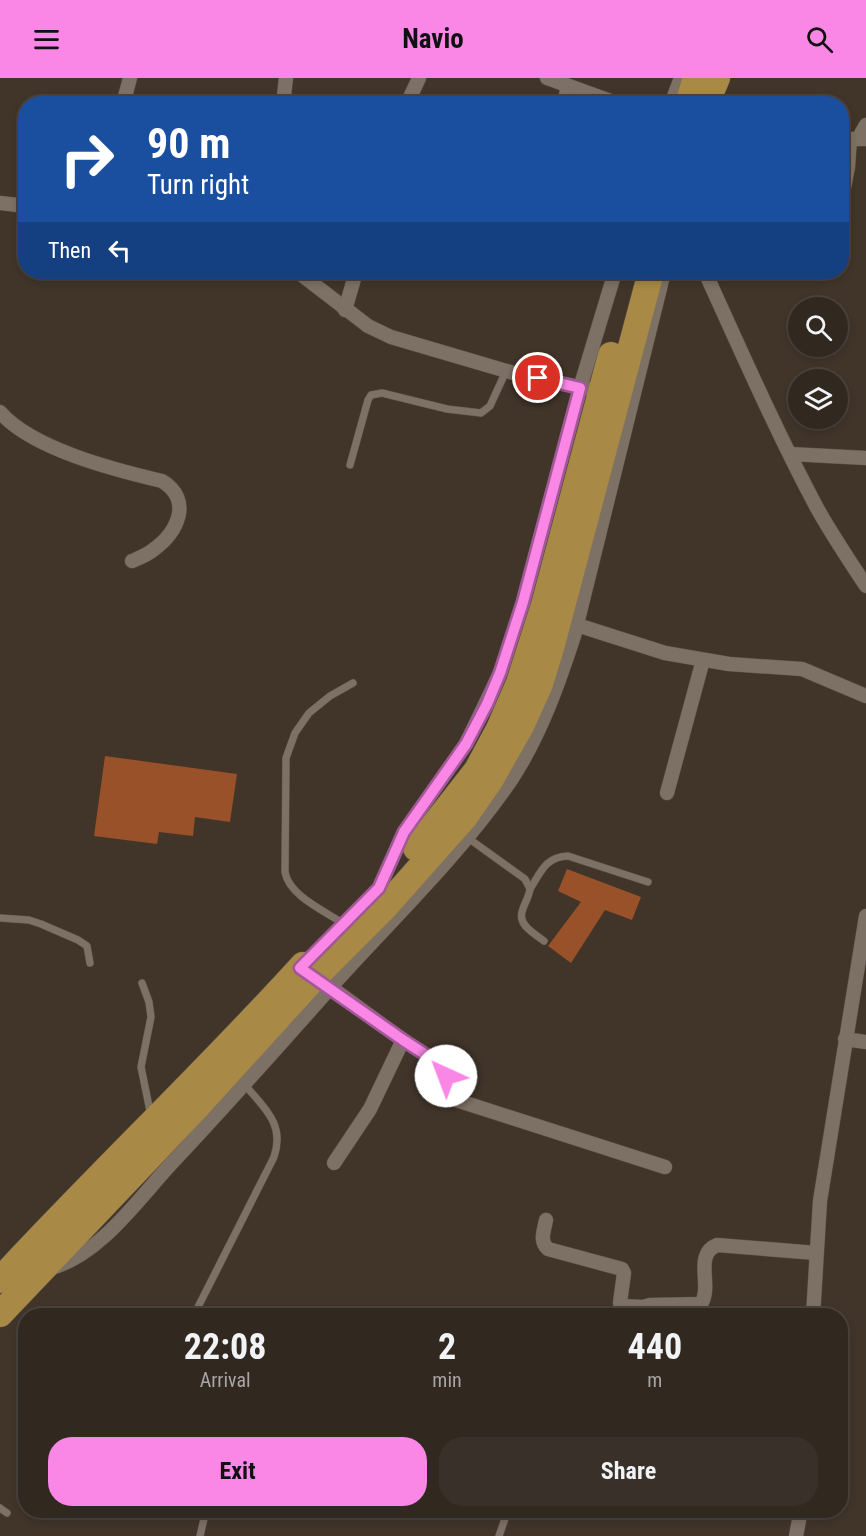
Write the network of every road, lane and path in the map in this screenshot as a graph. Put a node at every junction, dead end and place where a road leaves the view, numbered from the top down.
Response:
1 (130, 78) edge
2 (286, 78) edge
3 (419, 78) edge
4 (547, 78) edge
5 (681, 78) edge
6 (696, 78) edge
7 (717, 78) edge
8 (568, 86) junction
9 (125, 96) edge
10 (284, 96) edge
11 (411, 96) edge
12 (566, 96) edge
13 (596, 96) edge
14 (673, 96) edge
15 (690, 96) edge
16 (709, 96) edge
17 (866, 125) edge
18 (854, 139) edge
19 (849, 162) edge
20 (0, 203) edge
21 (18, 205) edge
22 (307, 279) edge
23 (354, 279) edge
24 (614, 279) edge
25 (633, 279) edge
26 (649, 279) edge
27 (662, 279) edge
28 (708, 279) edge
29 (345, 310) junction
30 (506, 370) junction
31 (591, 389) junction
32 (0, 412) edge
33 (790, 454) junction
34 (866, 458) edge
35 (350, 465) dead end
36 (132, 561) dead end
37 (866, 586) edge
38 (577, 625) junction
39 (703, 660) junction
40 (353, 683) dead end
41 (866, 696) edge
42 (667, 793) dead end
43 (468, 838) junction
44 (648, 882) dead end
45 (530, 889) junction
46 (866, 916) edge
47 (0, 918) edge
48 (344, 924) junction
49 (544, 941) dead end
50 (90, 963) dead end
51 (316, 977) junction
52 (141, 983) dead end
53 (845, 1039) junction
54 (403, 1040) junction
55 (866, 1042) edge
56 (245, 1085) junction
57 (152, 1122) junction
58 (334, 1163) dead end
59 (665, 1167) dead end
60 (546, 1220) dead end
61 (816, 1253) junction
62 (40, 1271) junction
63 (0, 1280) edge
64 (198, 1308) edge
65 (630, 1308) edge
66 (645, 1308) edge
67 (813, 1308) edge
68 (0, 1314) edge
69 (0, 1508) edge
70 (7, 1513) dead end
71 (204, 1518) edge
72 (505, 1518) edge
73 (800, 1518) edge
74 (799, 1535) edge
75 (200, 1536) edge
76 (499, 1536) edge

1 - 9 street
2 - 10 street
3 - 11 street
4 - 8 street
5 - 14 street
6 - 15 highway
7 - 16 highway
8 - 12 street
8 - 13 street
17 - 18 street
18 - 19 street
20 - 21 street
22 - 29 street
23 - 29 street
24 - 31 street
25 - 31 highway
26 - 51 highway
27 - 38 street
28 - 33 street
29 - 30 street
30 - 31 street
30 - 35 lane
31 - 48 highway
32 - 36 street
33 - 34 street
33 - 37 street
38 - 39 street
38 - 43 street
39 - 41 street
39 - 42 street
40 - 48 lane
43 - 45 lane
43 - 51 street
44 - 45 lane
45 - 49 lane
46 - 53 street
47 - 50 lane
48 - 51 highway
51 - 54 street
51 - 56 street
51 - 57 highway
51 - 62 highway
52 - 57 lane
53 - 55 street
53 - 61 street
54 - 58 street
54 - 59 street
56 - 62 street
56 - 64 lane
57 - 63 highway
60 - 65 street
61 - 66 street
61 - 67 street
62 - 68 highway
69 - 70 lane
71 - 75 lane
72 - 76 lane
73 - 74 street

